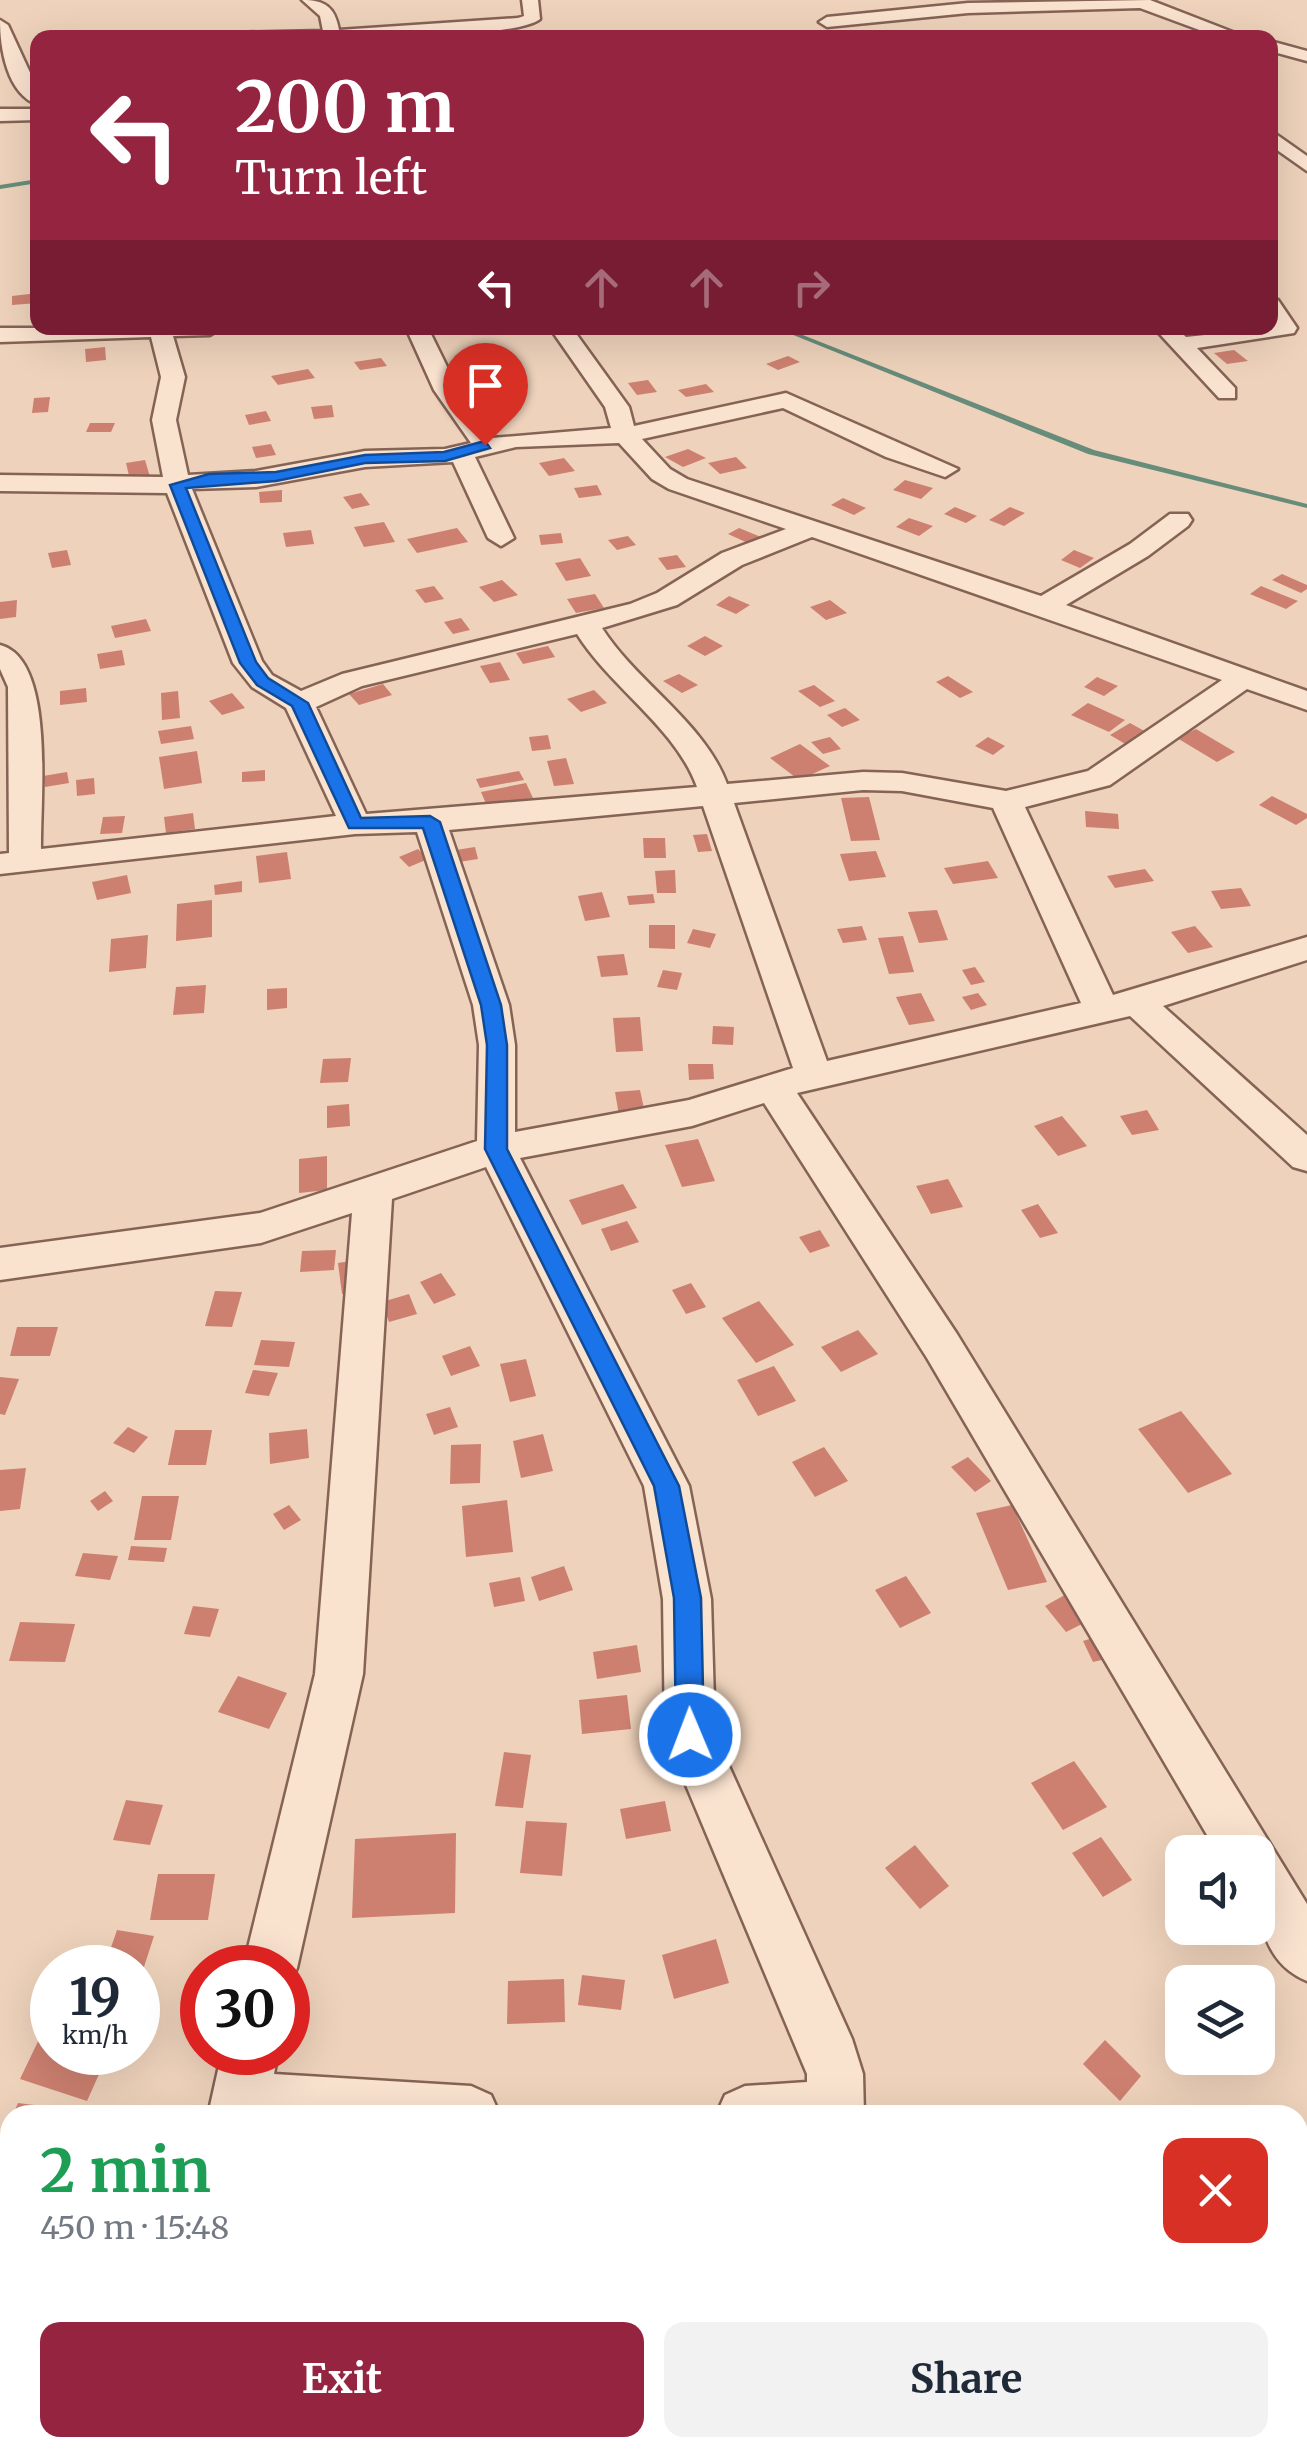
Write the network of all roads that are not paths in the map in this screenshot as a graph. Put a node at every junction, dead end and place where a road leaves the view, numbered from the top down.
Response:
1 (530, 0) edge
2 (311, 1) edge
3 (1138, 2) edge
4 (964, 4) edge
5 (0, 24) edge
6 (987, 28) dead end
7 (331, 30) edge
8 (426, 30) edge
9 (835, 30) edge
10 (1217, 30) edge
11 (1278, 48) edge
12 (1307, 57) edge
13 (7, 60) edge
14 (1278, 61) edge
15 (30, 92) edge
16 (30, 96) edge
17 (0, 106) edge
18 (30, 114) edge
19 (0, 115) edge
20 (1278, 142) edge
21 (1307, 165) edge
22 (30, 334) edge
23 (0, 335) edge
24 (161, 335) edge
25 (420, 335) edge
26 (565, 335) edge
27 (1173, 336) edge
28 (1227, 393) dead end
29 (624, 435) junction
30 (473, 449) junction
31 (945, 469) dead end
32 (0, 483) edge
33 (177, 485) junction
34 (1179, 520) dead end
35 (810, 528) junction
36 (501, 538) dead end
37 (1044, 606) junction
38 (586, 625) junction
39 (0, 654) edge
40 (1242, 679) junction
41 (1307, 701) edge
42 (299, 703) junction
43 (714, 798) junction
44 (1006, 801) junction
45 (430, 822) junction
46 (355, 824) junction
47 (12, 863) edge
48 (1307, 948) edge
49 (1119, 1006) junction
50 (794, 1081) junction
51 (496, 1149) junction
52 (1307, 1158) edge
53 (373, 1193) junction
54 (0, 1264) edge
55 (1236, 1835) edge
56 (1275, 1900) edge
57 (275, 1945) edge
58 (1307, 1954) edge
59 (242, 2089) edge
60 (383, 2105) edge
61 (834, 2105) edge

1 - 8 street
2 - 7 street
3 - 4 street
3 - 10 street
4 - 6 street
4 - 9 street
5 - 13 street
11 - 12 street
12 - 14 street
13 - 15 street
16 - 17 street
18 - 19 street
20 - 21 street
22 - 23 street
24 - 33 street
25 - 30 street
26 - 29 street
27 - 28 street
29 - 30 street
29 - 31 street
29 - 35 street
30 - 33 street
30 - 36 street
32 - 33 street
33 - 42 street
34 - 37 street
35 - 37 street
35 - 38 street
37 - 40 street
38 - 42 street
38 - 43 street
39 - 47 street
40 - 41 street
40 - 44 street
42 - 46 street
43 - 44 street
43 - 45 street
43 - 50 street
44 - 49 street
45 - 46 street
45 - 51 street
46 - 47 street
48 - 49 street
49 - 50 street
49 - 52 street
50 - 51 street
50 - 55 street
51 - 53 street
51 - 61 street
53 - 54 street
53 - 57 street
56 - 58 street
59 - 60 street

